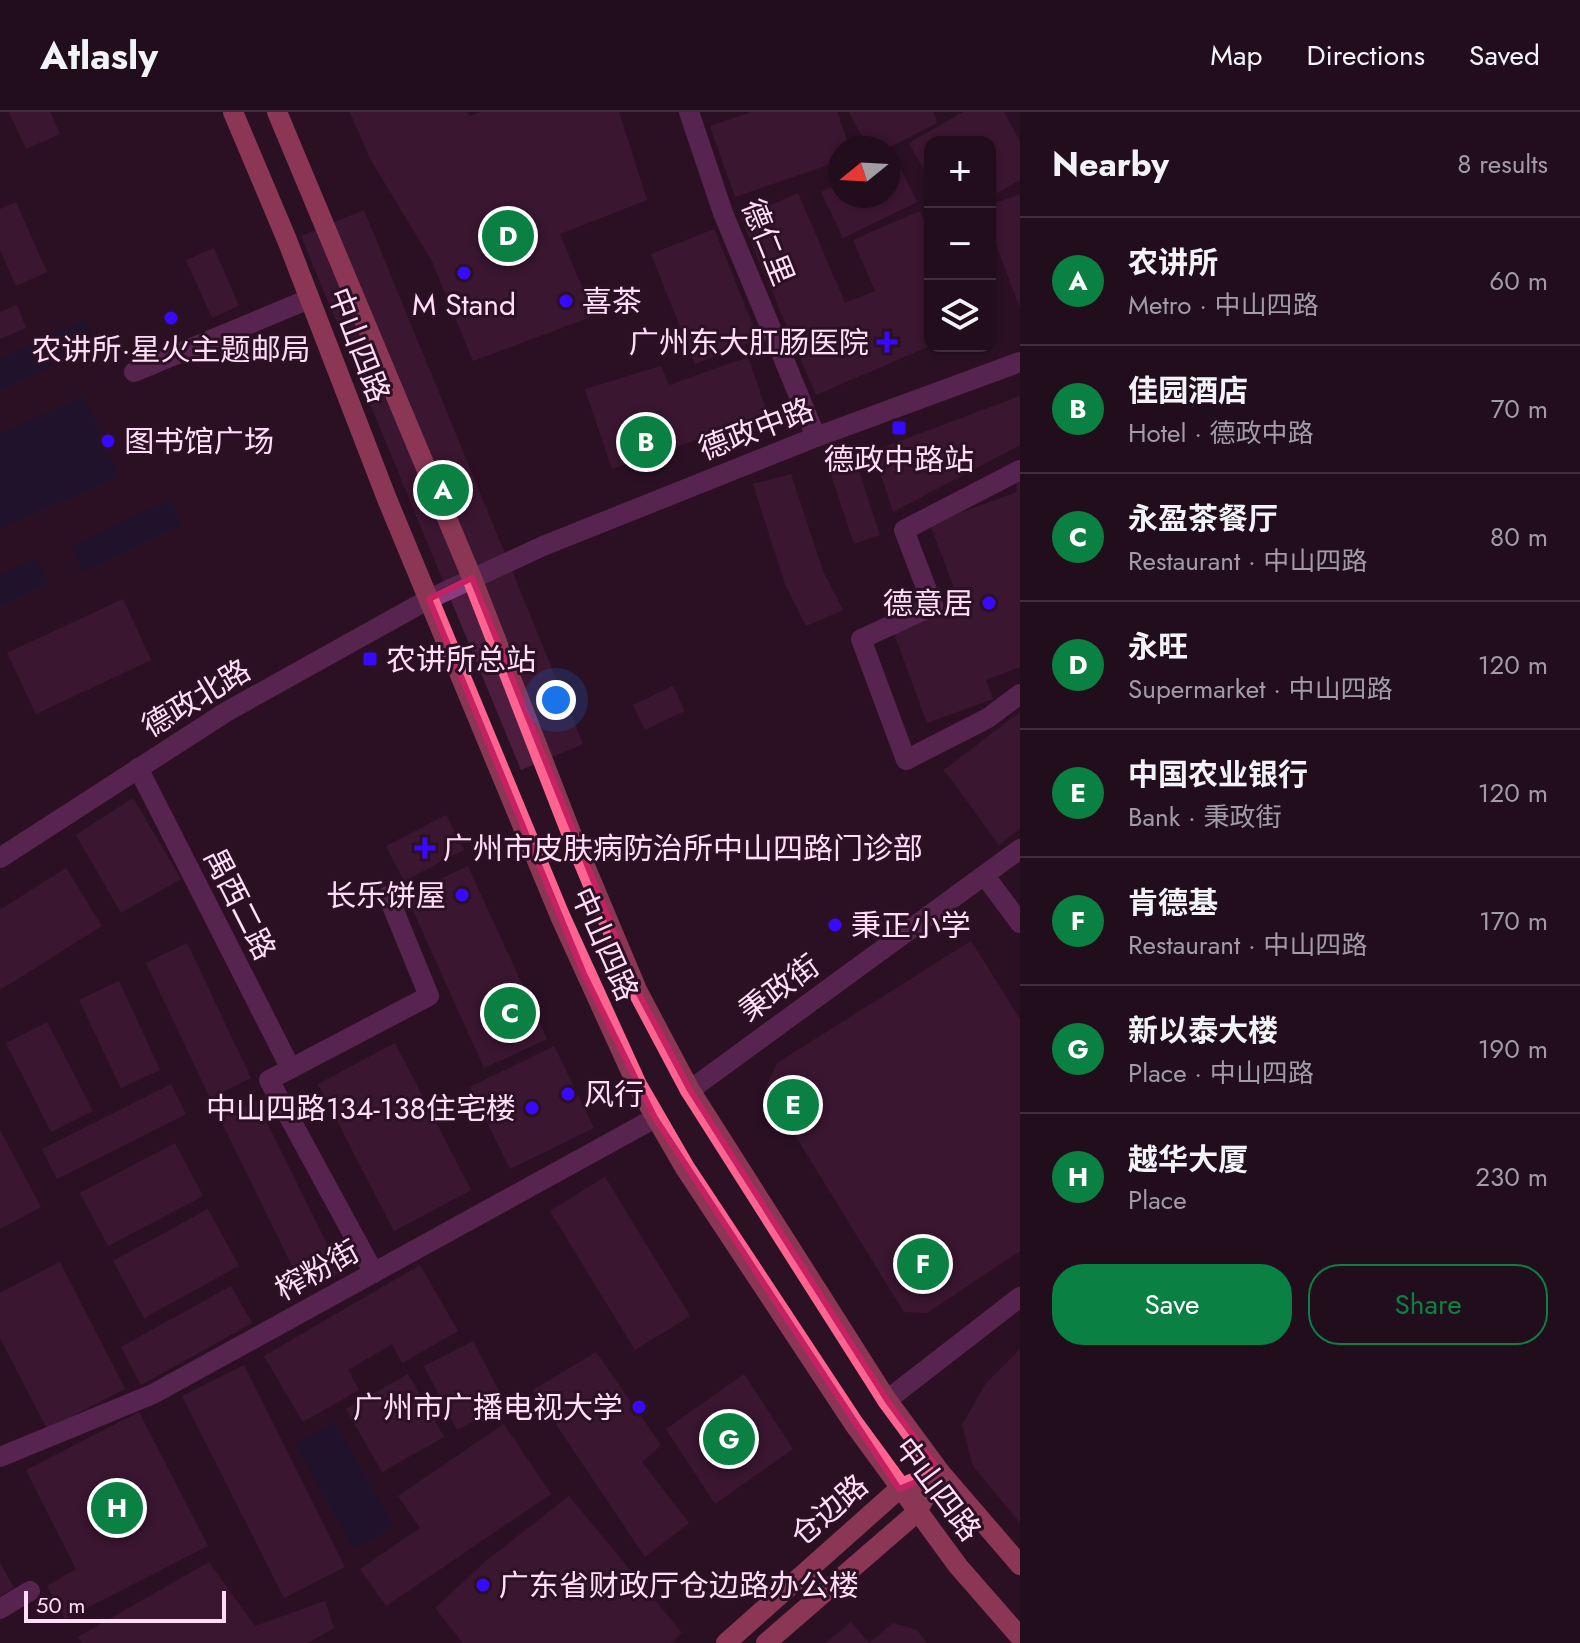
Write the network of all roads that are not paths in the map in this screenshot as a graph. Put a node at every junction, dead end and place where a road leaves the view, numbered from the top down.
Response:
1 (233, 112) edge
2 (277, 112) edge
3 (689, 112) edge
4 (309, 299) junction
5 (1020, 362) edge
6 (134, 372) dead end
7 (816, 437) junction
8 (1020, 470) edge
9 (472, 578) junction
10 (429, 599) junction
11 (1020, 694) edge
12 (138, 768) junction
13 (1020, 849) edge
14 (0, 858) edge
15 (985, 876) junction
16 (388, 896) dead end
17 (1020, 923) edge
18 (290, 1067) junction
19 (690, 1090) junction
20 (655, 1118) junction
21 (374, 1273) junction
22 (1020, 1297) edge
23 (887, 1400) junction
24 (0, 1457) edge
25 (940, 1472) junction
26 (899, 1489) junction
27 (916, 1513) junction
28 (1020, 1565) edge
29 (30, 1591) dead end
30 (0, 1609) edge
31 (1020, 1637) edge
32 (726, 1643) edge
33 (766, 1643) edge

1 - 4 main road, 中山四路
2 - 9 main road, 中山四路
3 - 7 street, 德仁里
4 - 6 street
4 - 10 main road, 中山四路
5 - 7 street, 德政中路
7 - 9 street, 德政中路
8 - 11 street
9 - 10 street, 德政中路
9 - 19 main road, 中山四路
10 - 12 street, 德政北路
10 - 20 main road, 中山四路
12 - 14 street, 德政北路
12 - 18 street, 禺西二路
13 - 15 street, 秉政街
15 - 17 street
15 - 19 street, 秉政街
16 - 18 street
18 - 21 street
19 - 23 main road, 中山四路
20 - 21 street, 榨粉街
20 - 26 main road, 中山四路
21 - 24 street, 榨粉街
22 - 23 street
23 - 25 main road, 中山四路
25 - 26 main road, 仓边路
25 - 27 main road, 仓边路
25 - 28 main road, 中山四路
26 - 27 main road, 中山四路
26 - 32 main road, 仓边路
27 - 31 main road, 中山四路
27 - 33 main road, 仓边路
29 - 30 street

